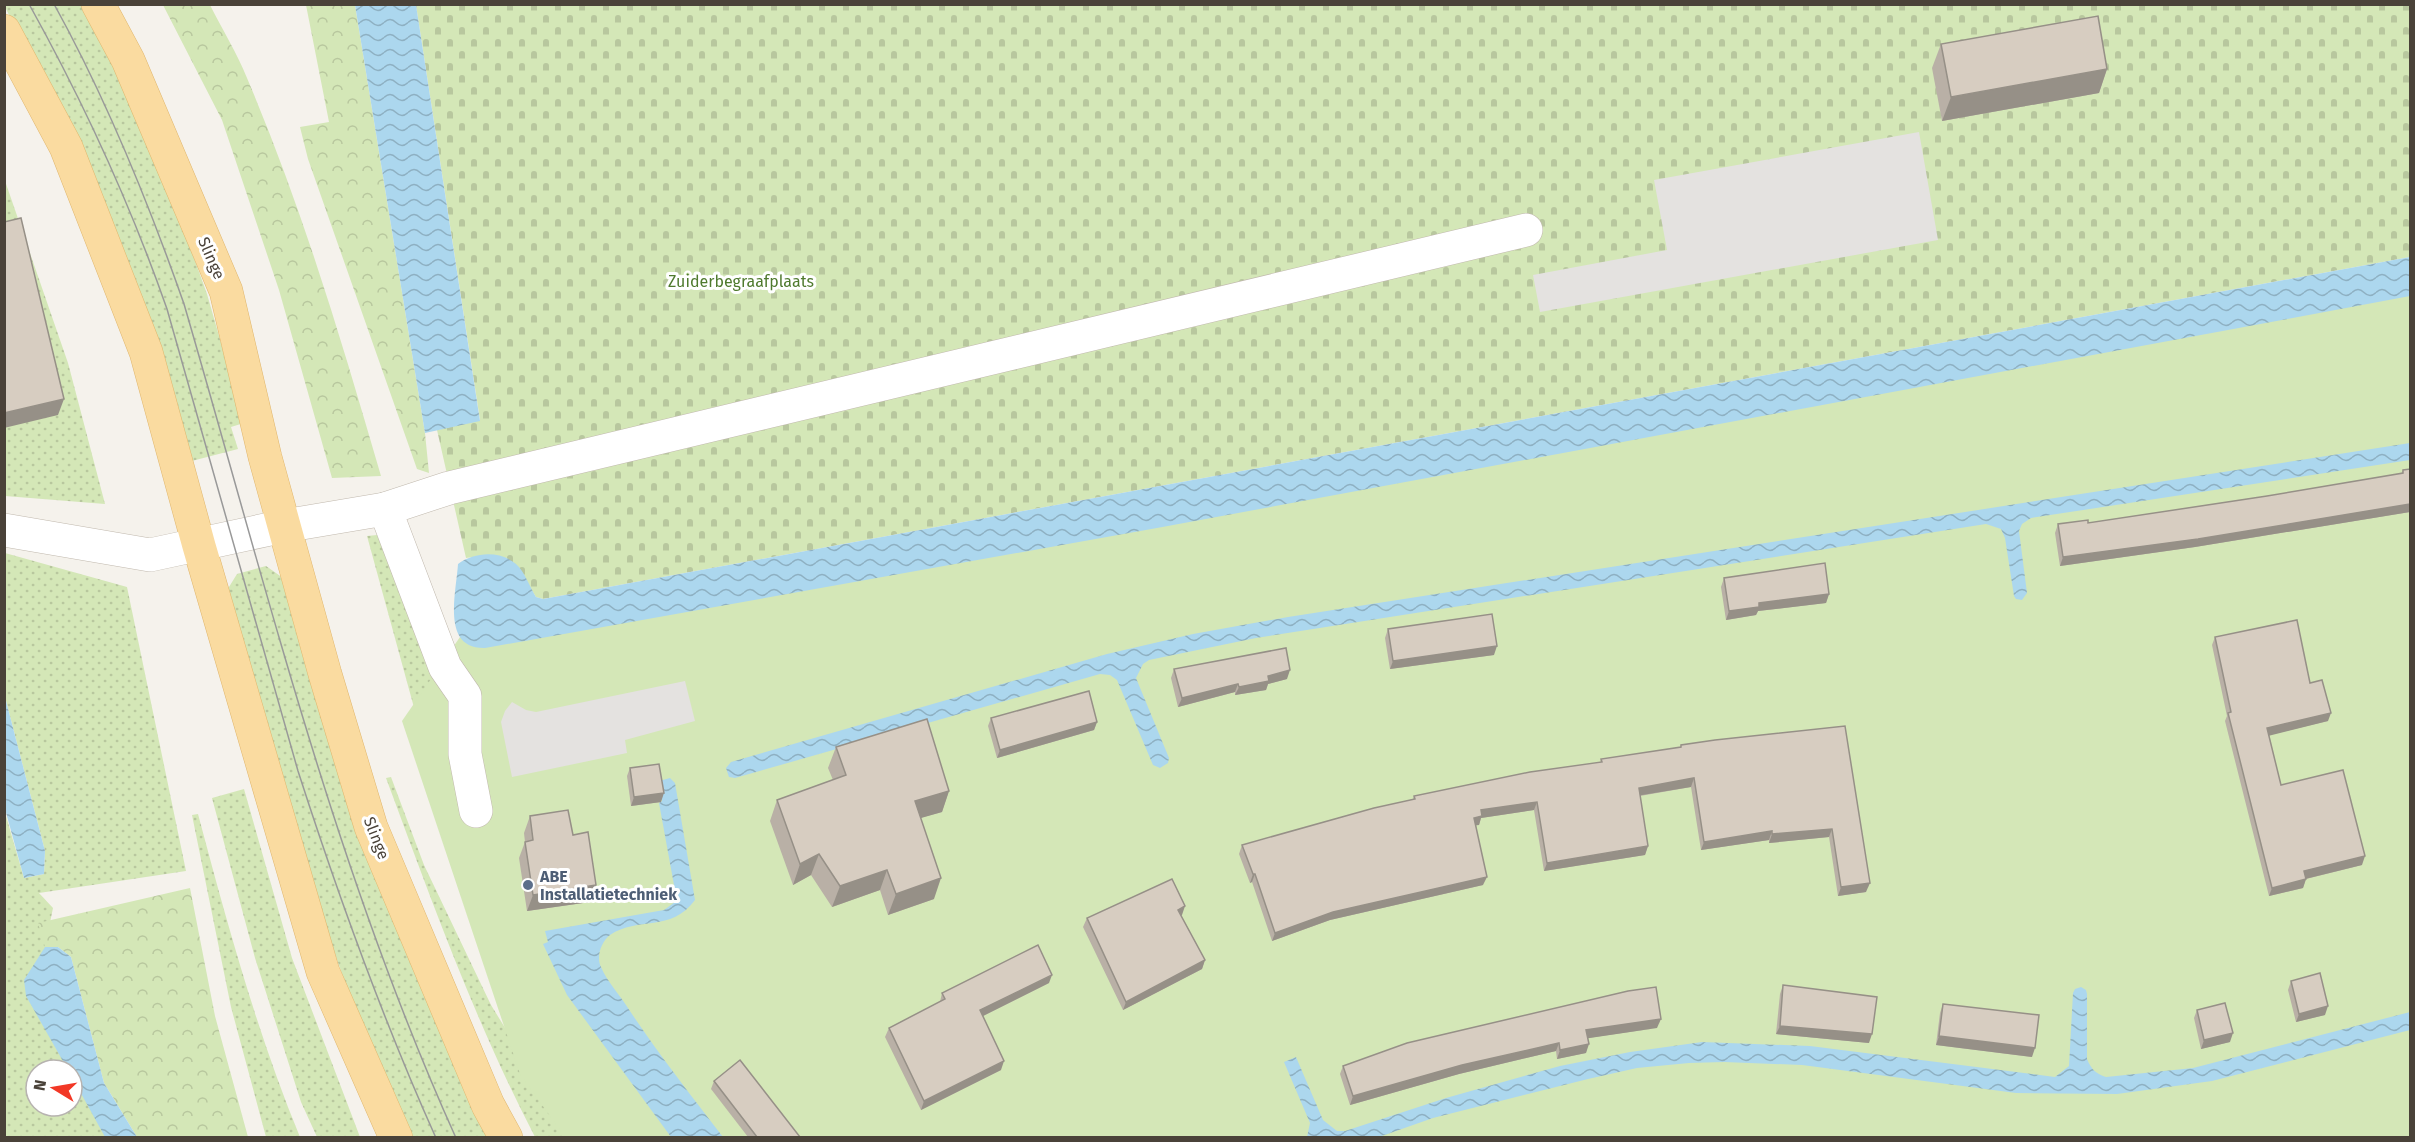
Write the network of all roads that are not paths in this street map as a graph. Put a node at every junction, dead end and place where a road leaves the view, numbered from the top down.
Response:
1 (98, 4) edge
2 (4, 32) edge
3 (1526, 230) dead end
4 (385, 509) junction
5 (284, 526) junction
6 (4, 530) edge
7 (199, 546) junction
8 (476, 811) dead end
9 (396, 1137) edge
10 (506, 1137) edge

1 - 5 main road, Slinge
2 - 7 main road
3 - 4 street
4 - 5 street
4 - 8 street
5 - 7 street
5 - 10 main road, Slinge
6 - 7 street
7 - 9 main road

